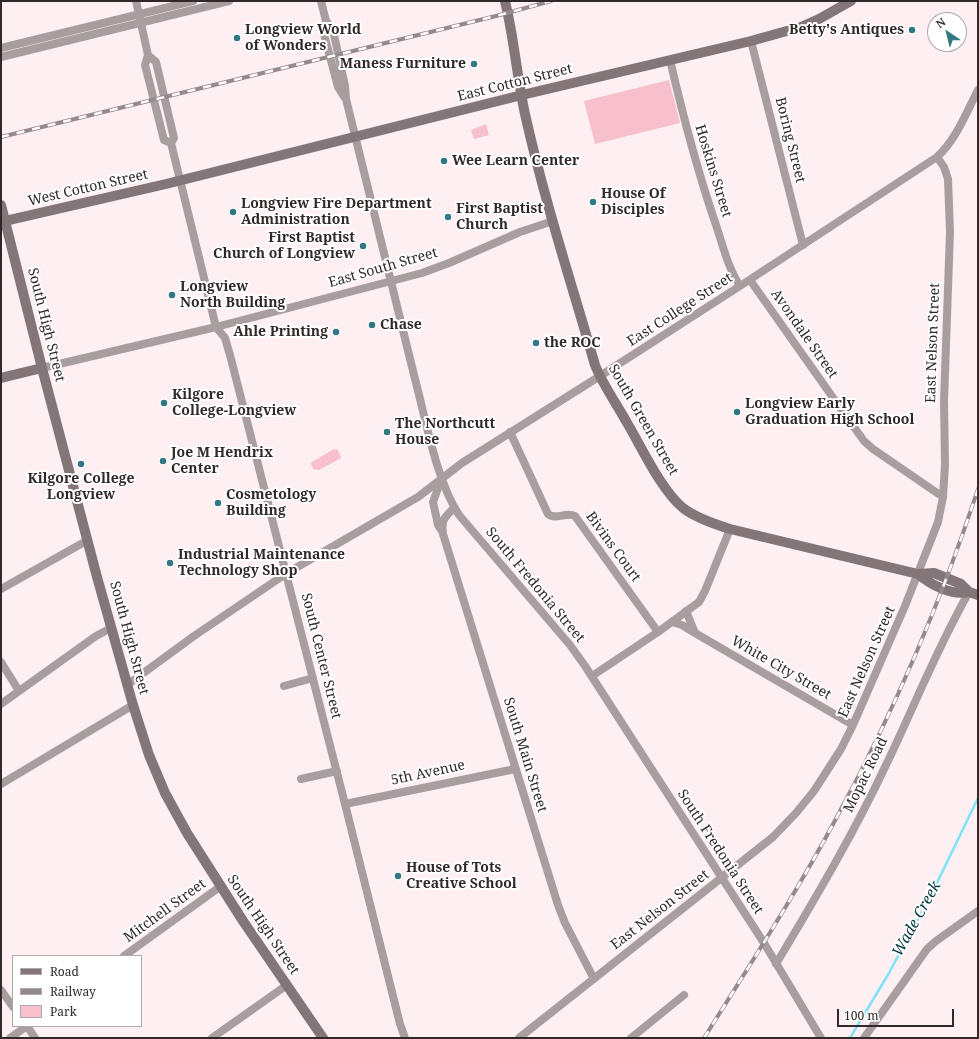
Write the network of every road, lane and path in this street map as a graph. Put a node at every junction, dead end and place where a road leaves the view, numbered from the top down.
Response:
1 (136, 1) edge
2 (193, 1) edge
3 (229, 1) edge
4 (321, 1) edge
5 (851, 1) edge
6 (506, 6) edge
7 (139, 14) junction
8 (141, 23) junction
9 (751, 41) junction
10 (1, 48) edge
11 (148, 55) junction
12 (1, 57) edge
13 (670, 60) junction
14 (978, 90) edge
15 (522, 95) junction
16 (356, 137) junction
17 (171, 144) junction
18 (937, 157) junction
19 (181, 180) junction
20 (1, 205) edge
21 (553, 221) junction
22 (3, 222) edge
23 (803, 245) junction
24 (750, 280) junction
25 (390, 282) junction
26 (740, 286) junction
27 (216, 327) junction
28 (42, 368) junction
29 (600, 376) junction
30 (1, 378) edge
31 (510, 432) junction
32 (442, 478) junction
33 (943, 497) junction
34 (454, 508) junction
35 (730, 529) junction
36 (443, 534) junction
37 (88, 540) junction
38 (287, 573) junction
39 (918, 574) junction
40 (1, 589) edge
41 (974, 594) edge
42 (686, 611) junction
43 (672, 622) junction
44 (111, 628) junction
45 (658, 632) junction
46 (695, 632) junction
47 (1, 662) edge
48 (592, 676) junction
49 (313, 678) junction
50 (127, 685) junction
51 (284, 686) dead end
52 (19, 691) junction
53 (1, 704) edge
54 (133, 705) junction
55 (853, 725) junction
56 (515, 769) junction
57 (337, 771) junction
58 (301, 779) dead end
59 (1, 784) edge
60 (345, 804) junction
61 (721, 878) junction
62 (221, 886) junction
63 (978, 911) edge
64 (125, 955) edge
65 (776, 964) junction
66 (594, 979) junction
67 (287, 985) junction
68 (1, 990) edge
69 (684, 995) dead end
70 (12, 1005) edge
71 (26, 1027) edge
72 (28, 1027) edge
73 (10, 1038) edge
74 (35, 1038) edge
75 (212, 1038) edge
76 (323, 1038) edge
77 (405, 1038) edge
78 (519, 1038) edge
79 (631, 1038) edge
80 (821, 1038) edge
81 (864, 1038) edge

1 - 7 street
2 - 7 street
3 - 8 street
4 - 16 street, South Fredonia Street
5 - 9 main road, East Cotton Street
6 - 15 main road, South Green Street
7 - 8 street
7 - 10 street
8 - 11 street
8 - 12 street
9 - 13 main road, East Cotton Street
9 - 23 street, Boring Street
11 - 17 street, South Center Street
11 - 17 street, South Center Street
13 - 15 main road, East Cotton Street
13 - 26 street, Hoskins Street
14 - 18 street, East College Street
15 - 16 main road, East Cotton Street
15 - 21 main road, South Green Street
16 - 19 main road, East Cotton Street
16 - 25 street, South Fredonia Street
17 - 19 street, South Center Street
18 - 23 street, East College Street
18 - 33 street, East Nelson Street
19 - 22 main road, West Cotton Street
19 - 27 street, South Center Street
20 - 22 main road, South High Street
21 - 25 street, East South Street
21 - 29 main road, South Green Street
22 - 28 main road, South High Street
23 - 24 street, East College Street
24 - 26 street, East College Street
24 - 33 street, Avondale Street
25 - 27 street, East South Street
25 - 32 street, South Fredonia Street
26 - 29 street, East College Street
27 - 28 street, East South Street
27 - 38 street, South Center Street
28 - 30 main road
28 - 37 main road, South High Street
29 - 31 street, East College Street
29 - 35 main road, South Green Street
31 - 32 street, East College Street
31 - 45 street, Bivins Court
32 - 34 street, South Fredonia Street
32 - 36 street, South Main Street
32 - 38 street, East College Street
33 - 39 street, East Nelson Street
34 - 36 street, South Main Street
34 - 48 street, South Fredonia Street
35 - 39 main road, South Green Street
35 - 42 street
36 - 56 street, South Main Street
37 - 40 street
37 - 44 main road, South High Street
38 - 49 street, South Center Street
38 - 50 street, East College Street
39 - 41 main road, South Green Street
39 - 55 street, East Nelson Street
41 - 65 street, Mopac Road
42 - 43 street
42 - 46 street
43 - 45 street
43 - 46 street, White City Street
44 - 50 main road, South High Street
44 - 52 street
45 - 48 street
46 - 55 street, White City Street
47 - 52 street
48 - 61 street, South Fredonia Street
49 - 51 street
49 - 57 street, South Center Street
50 - 54 main road, South High Street
52 - 53 street
54 - 59 street
54 - 62 main road, South High Street
55 - 61 street, East Nelson Street
56 - 60 street, 5th Avenue
56 - 66 street, South Main Street
57 - 58 street
57 - 60 street, South Center Street
60 - 77 street, South Center Street
61 - 65 street, South Fredonia Street
61 - 66 street, East Nelson Street
62 - 64 street, Mitchell Street
62 - 67 main road, South High Street
63 - 81 street
65 - 80 street, South Fredonia Street
66 - 78 street, East Nelson Street
67 - 75 street
67 - 76 main road, South High Street
68 - 70 street
69 - 79 street
71 - 73 street
72 - 74 street

